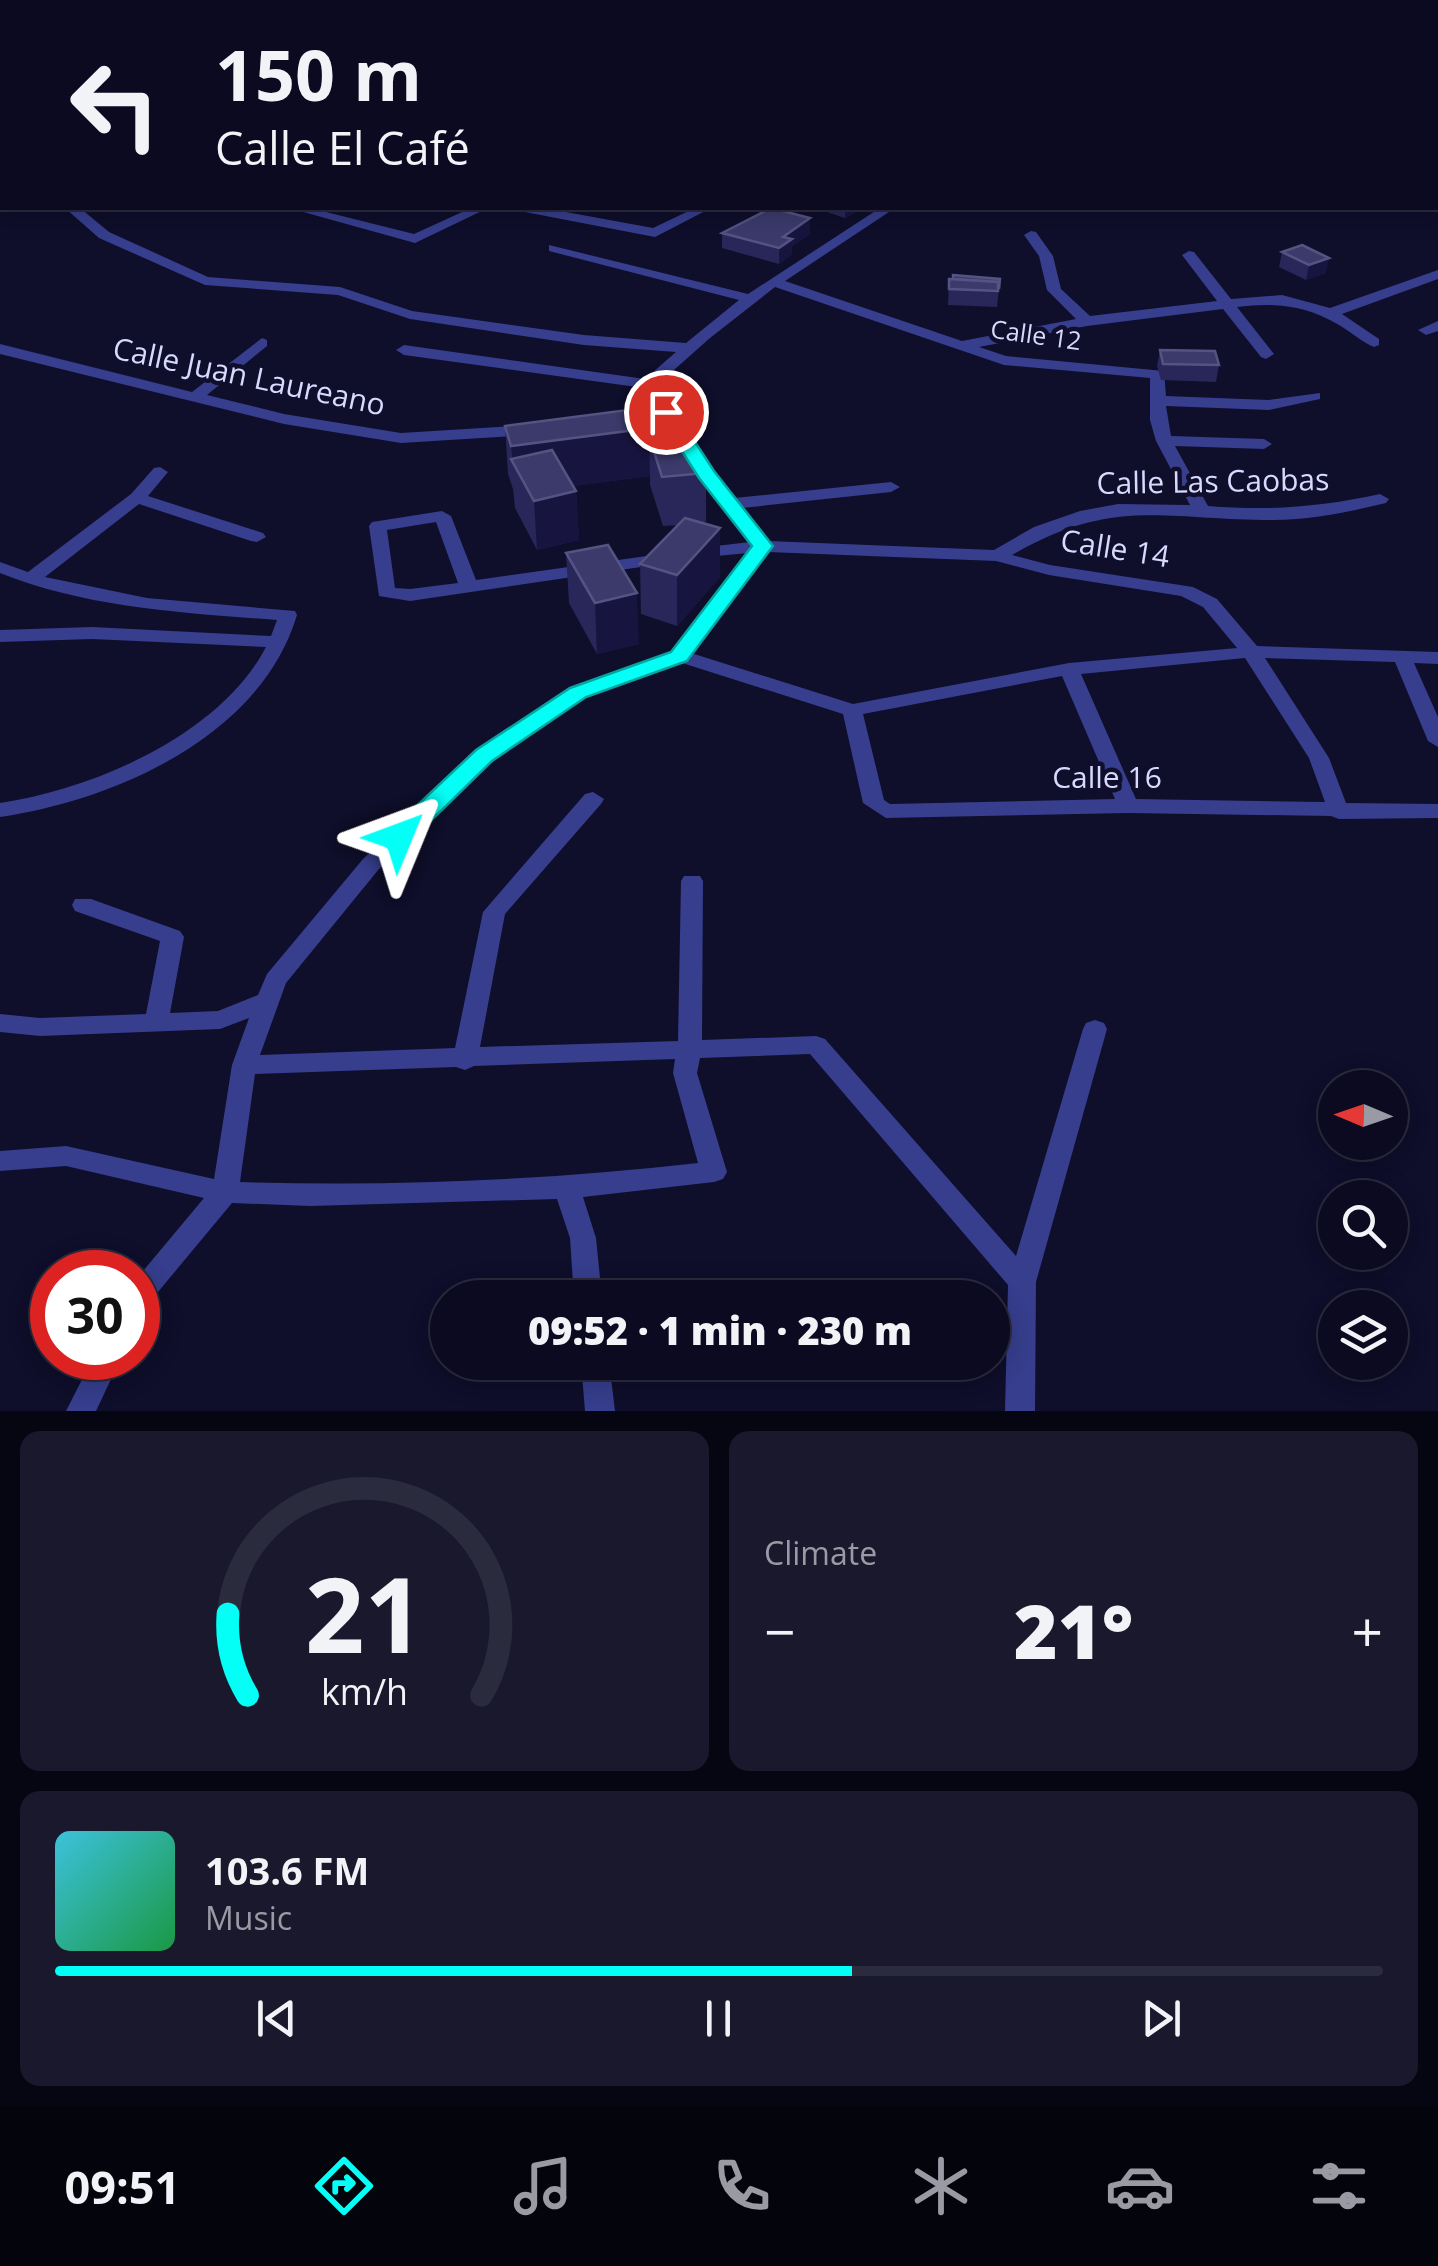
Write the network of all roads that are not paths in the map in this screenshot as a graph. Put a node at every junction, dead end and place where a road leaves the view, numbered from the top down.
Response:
1 (74, 210) edge
2 (303, 210) edge
3 (477, 210) edge
4 (545, 210) edge
5 (700, 210) edge
6 (885, 210) edge
7 (1031, 235) dead end
8 (554, 248) dead end
9 (1190, 255) dead end
10 (1438, 274) edge
11 (774, 282) junction
12 (752, 299) junction
13 (1226, 301) junction
14 (1334, 312) junction
15 (1087, 321) junction
16 (1374, 342) dead end
17 (262, 343) dead end
18 (957, 346) junction
19 (0, 348) edge
20 (687, 348) junction
21 (404, 350) dead end
22 (1266, 354) dead end
23 (649, 384) junction
24 (1314, 396) dead end
25 (195, 397) junction
26 (1158, 401) junction
27 (551, 427) edge
28 (1164, 441) junction
29 (1264, 444) dead end
30 (160, 472) dead end
31 (891, 487) dead end
32 (138, 498) junction
33 (1380, 498) dead end
34 (730, 504) junction
35 (1201, 509) junction
36 (258, 537) dead end
37 (762, 546) junction
38 (997, 556) junction
39 (0, 567) edge
40 (30, 579) junction
41 (470, 586) junction
42 (0, 636) edge
43 (277, 642) junction
44 (1251, 652) junction
45 (679, 656) junction
46 (1403, 658) junction
47 (1438, 658) edge
48 (1069, 669) junction
49 (852, 710) junction
50 (1438, 741) edge
51 (593, 799) dead end
52 (1128, 806) junction
53 (0, 810) edge
54 (1438, 811) edge
55 (1339, 812) junction
56 (692, 881) dead end
57 (84, 904) dead end
58 (268, 1000) junction
59 (156, 1022) junction
60 (0, 1023) edge
61 (1095, 1029) dead end
62 (690, 1048) junction
63 (465, 1061) junction
64 (244, 1066) junction
65 (0, 1161) edge
66 (567, 1188) junction
67 (225, 1192) junction
68 (160, 1270) edge
69 (586, 1280) edge
70 (1022, 1282) junction
71 (96, 1380) edge
72 (597, 1380) edge
73 (80, 1411) edge
74 (600, 1411) edge
75 (1020, 1411) edge

1 - 20 street
2 - 3 street
4 - 5 street
6 - 11 street
7 - 15 street
8 - 12 street
9 - 13 street
10 - 14 street
11 - 12 street
11 - 18 street, Calle 12
12 - 20 street
13 - 14 street
13 - 15 street
13 - 22 street
14 - 16 street
15 - 18 street
17 - 25 street
18 - 26 street, Calle 12
19 - 25 street, Calle Juan Laureano
20 - 23 street
21 - 23 street
23 - 34 street
24 - 26 street
25 - 27 street, Calle Juan Laureano
26 - 28 street
28 - 29 street
28 - 35 street
30 - 32 street
31 - 34 street
32 - 36 street
32 - 40 street
33 - 35 street, Calle Las Caobas
34 - 37 street
35 - 38 street, Calle Las Caobas
37 - 38 street, Calle 14
37 - 41 street, Calle 14
37 - 45 street
38 - 44 street, Calle 14
39 - 40 street
40 - 43 street
41 - 41 street, Calle 14
42 - 43 street
43 - 53 street
44 - 46 street
44 - 48 street
44 - 55 street, Calle 14
45 - 49 street
45 - 58 street
46 - 47 street
46 - 50 street
48 - 49 street
48 - 52 street
49 - 52 street, Calle 16
51 - 63 street
52 - 55 street, Calle 16
54 - 55 street, Calle 16
56 - 62 street
57 - 59 street
58 - 59 street
58 - 64 street
59 - 60 street
61 - 70 street
62 - 63 street
62 - 66 street
62 - 70 street
63 - 64 street
64 - 67 street
65 - 67 street
66 - 67 street
66 - 69 street
67 - 68 street
70 - 75 street
71 - 73 street
72 - 74 street

